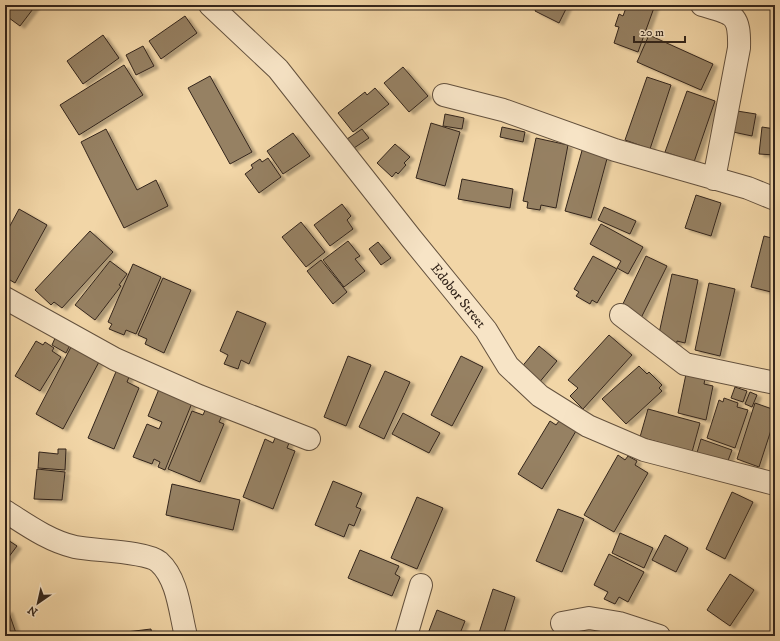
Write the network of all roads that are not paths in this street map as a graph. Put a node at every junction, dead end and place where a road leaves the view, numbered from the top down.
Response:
1 (210, 5) edge
2 (702, 5) edge
3 (444, 95) dead end
4 (714, 179) junction
5 (775, 199) edge
6 (5, 298) edge
7 (621, 315) dead end
8 (775, 383) edge
9 (309, 439) dead end
10 (775, 484) edge
11 (5, 510) edge
12 (421, 585) dead end
13 (562, 623) dead end
14 (186, 636) edge
15 (406, 636) edge
16 (659, 636) edge

1 - 10 street, Edobor Street
2 - 4 street
3 - 4 street
4 - 5 street
6 - 9 street
7 - 8 street
11 - 14 street
12 - 15 street
13 - 16 street

